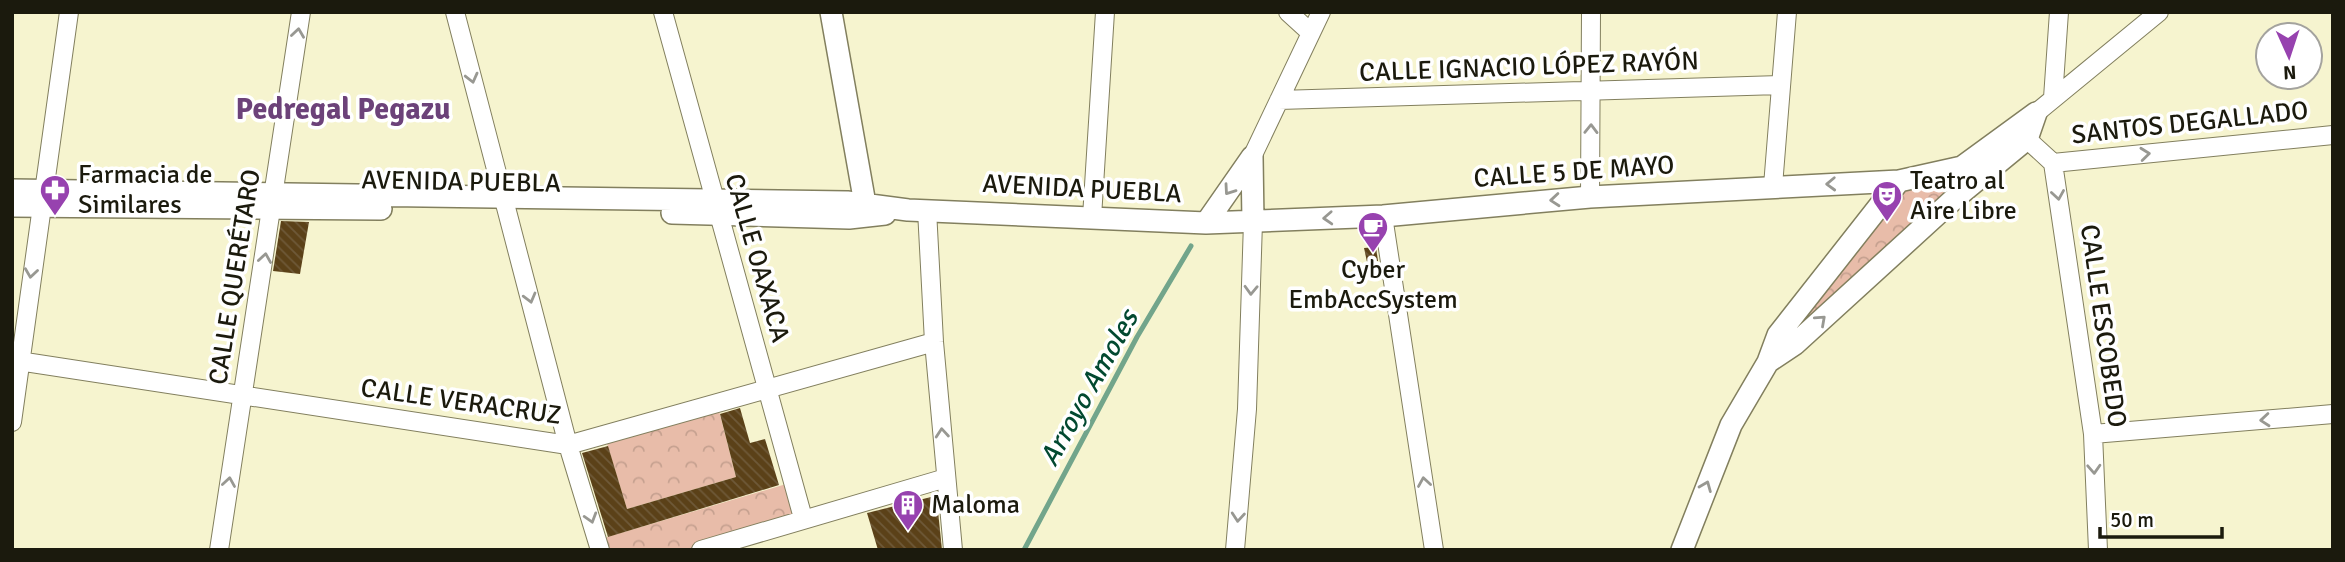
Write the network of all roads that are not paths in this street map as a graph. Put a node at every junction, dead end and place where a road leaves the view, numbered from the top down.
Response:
1 (69, 12) edge
2 (301, 12) edge
3 (455, 12) edge
4 (663, 12) edge
5 (831, 12) edge
6 (1105, 12) edge
7 (1288, 12) edge
8 (1321, 12) edge
9 (1591, 12) edge
10 (1787, 12) edge
11 (2059, 12) edge
12 (2159, 12) edge
13 (1311, 33) junction
14 (1781, 85) junction
15 (1592, 92) junction
16 (2053, 99) junction
17 (1279, 100) junction
18 (2036, 113) joint
19 (2020, 133) junction
20 (2333, 135) edge
21 (1252, 157) junction
22 (2053, 163) junction
23 (1931, 176) junction
24 (1899, 181) junction
25 (1773, 186) junction
26 (12, 190) edge
27 (1590, 197) junction
28 (42, 198) junction
29 (274, 199) junction
30 (1954, 199) junction
31 (505, 204) junction
32 (12, 206) edge
33 (715, 207) junction
34 (867, 210) junction
35 (917, 210) junction
36 (1383, 216) junction
37 (1092, 217) junction
38 (1253, 222) junction
39 (1206, 223) junction
40 (934, 342) junction
41 (16, 361) edge
42 (1768, 362) junction
43 (767, 388) junction
44 (243, 396) junction
45 (2333, 414) edge
46 (12, 422) edge
47 (2093, 434) junction
48 (568, 445) junction
49 (946, 478) junction
50 (803, 517) junction
51 (744, 543) edge
52 (219, 550) edge
53 (600, 550) edge
54 (701, 550) edge
55 (953, 550) edge
56 (1235, 550) edge
57 (1434, 550) edge
58 (1682, 550) edge
59 (2098, 550) edge

1 - 28 street
29 -> 2 street, CALLE QUERÉTARO
3 -> 31 street
4 - 33 street, CALLE OAXACA
5 - 34 street
6 - 37 street
7 - 13 street
8 - 13 street
9 - 15 street
10 - 14 street
11 - 16 street
12 - 16 street
13 - 17 street
14 - 15 street, CALLE IGNACIO LÓPEZ RAYÓN
14 - 25 street
15 - 17 street, CALLE IGNACIO LÓPEZ RAYÓN
27 -> 15 street
16 - 18 street
17 - 21 street
18 - 19 street
19 - 22 street
19 - 23 street, CALLE 5 DE MAYO
19 - 30 street
22 -> 20 street, SANTOS DEGALLADO
21 - 38 street
21 -> 39 street
22 -> 47 street, CALLE ESCOBEDO
23 - 24 street, CALLE 5 DE MAYO
23 - 30 street
24 -> 25 street, CALLE 5 DE MAYO
24 - 42 street
25 - 27 street, CALLE 5 DE MAYO
26 - 28 street, AVENIDA PUEBLA
27 -> 36 street, CALLE 5 DE MAYO
28 - 29 street, AVENIDA PUEBLA
28 - 32 street, AVENIDA PUEBLA
28 -> 41 street
29 - 31 street, AVENIDA PUEBLA
44 -> 29 street, CALLE QUERÉTARO
42 -> 30 street
31 - 33 street, AVENIDA PUEBLA
31 -> 48 street
33 - 34 street, AVENIDA PUEBLA
33 - 43 street, CALLE OAXACA
34 - 35 street, AVENIDA PUEBLA
35 - 37 street, AVENIDA PUEBLA
35 - 40 street
36 -> 38 street, CALLE 5 DE MAYO
57 -> 36 street
37 - 39 street, AVENIDA PUEBLA
38 - 39 street, AVENIDA PUEBLA
38 -> 56 street
40 - 43 street, CALLE VERACRUZ
49 -> 40 street
41 - 44 street, CALLE VERACRUZ
41 - 46 street
58 -> 42 street
43 - 48 street, CALLE VERACRUZ
43 - 50 street, CALLE OAXACA
44 - 48 street, CALLE VERACRUZ
52 -> 44 street, CALLE QUERÉTARO
45 -> 47 street
47 -> 59 street, CALLE ESCOBEDO
48 -> 53 street
49 - 50 street
49 - 55 street
50 - 51 street
51 - 54 street

